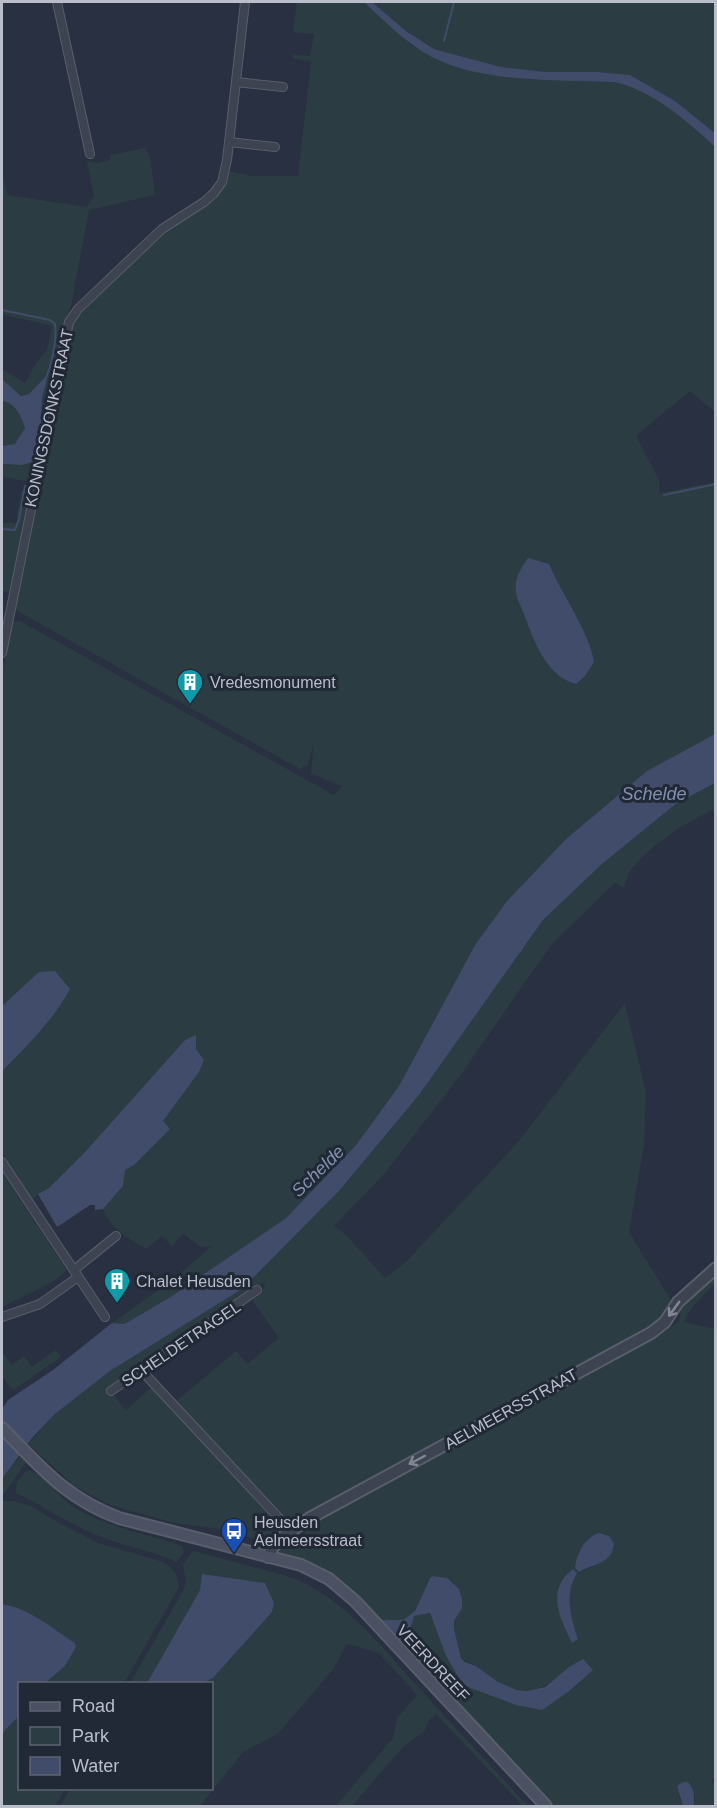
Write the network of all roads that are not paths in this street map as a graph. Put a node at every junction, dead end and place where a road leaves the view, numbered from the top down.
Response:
1 (57, 2) edge
2 (245, 2) edge
3 (236, 82) junction
4 (283, 87) dead end
5 (229, 142) junction
6 (275, 147) dead end
7 (90, 154) dead end
8 (2, 653) edge
9 (2, 1162) edge
10 (116, 1236) dead end
11 (716, 1268) edge
12 (76, 1273) junction
13 (254, 1293) dead end
14 (2, 1317) edge
15 (105, 1317) dead end
16 (142, 1371) junction
17 (111, 1391) dead end
18 (2, 1428) edge
19 (291, 1531) junction
20 (268, 1557) junction
21 (438, 1695) junction
22 (536, 1806) edge
23 (546, 1806) edge

1 - 7 street
2 - 3 street, KONINGSDONKSTRAAT
3 - 4 street
3 - 5 street, KONINGSDONKSTRAAT
5 - 6 street
5 - 8 street, KONINGSDONKSTRAAT
9 - 12 street
10 - 12 street
11 -> 19 street, AELMEERSSTRAAT
12 - 14 street
12 - 15 street
13 - 16 street, SCHELDETRAGEL
16 - 17 street, SCHELDETRAGEL
16 - 19 street
18 - 20 main road, VEERDREEF
19 - 20 street
20 - 21 main road, VEERDREEF
21 - 22 main road, VEERDREEF
21 - 23 main road, VEERDREEF

